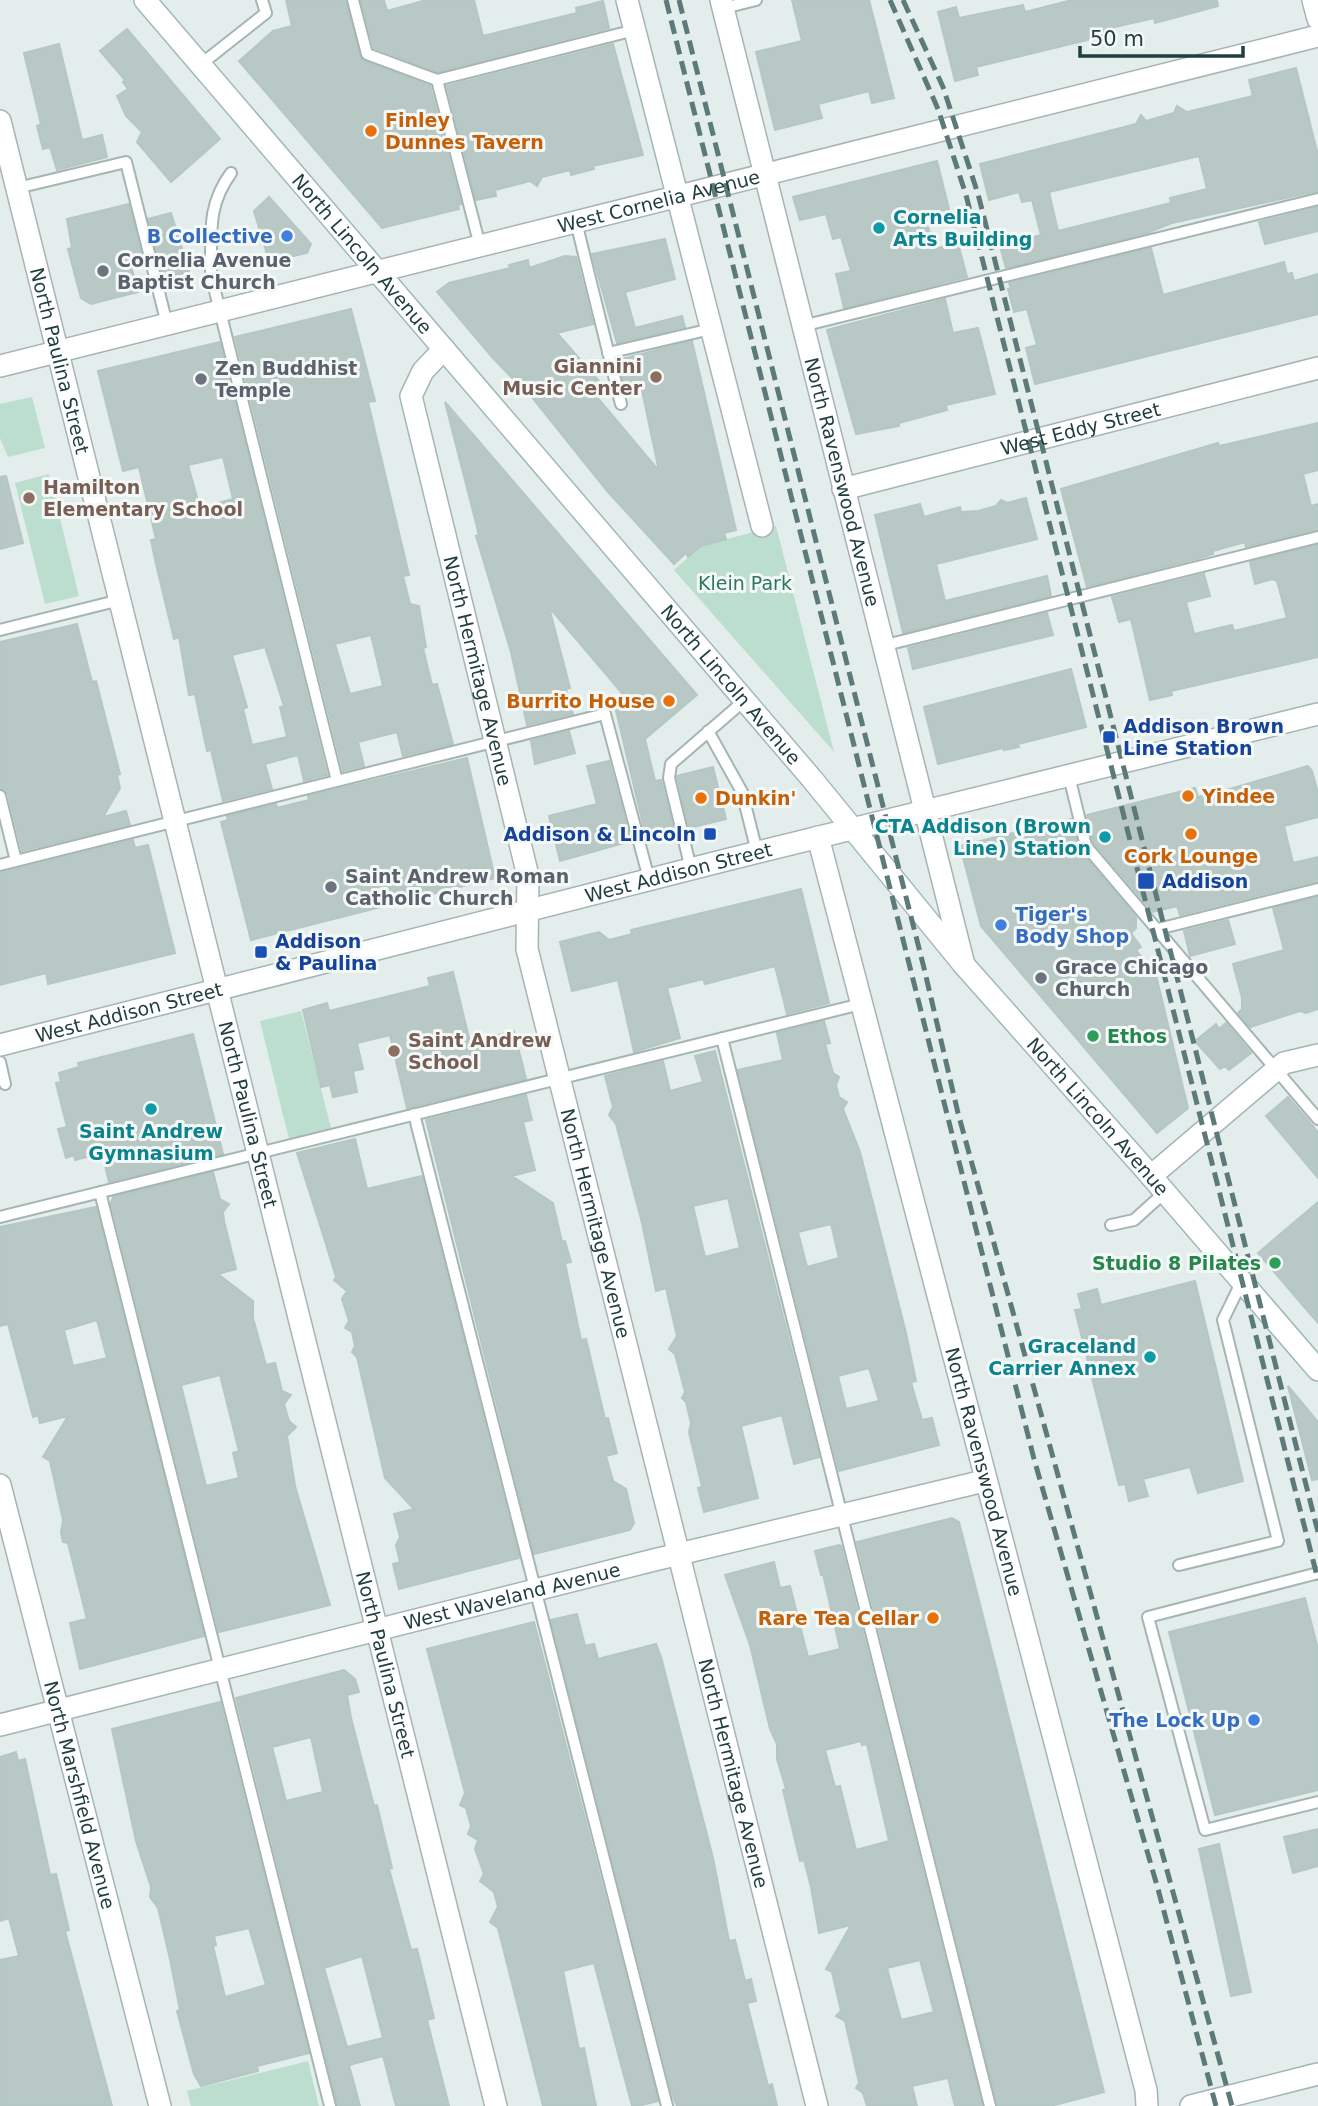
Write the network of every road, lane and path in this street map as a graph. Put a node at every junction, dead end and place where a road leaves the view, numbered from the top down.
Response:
1 (145, 0) edge
2 (262, 0) edge
3 (353, 0) edge
4 (627, 0) edge
5 (756, 0) edge
6 (1313, 0) edge
7 (722, 4) edge
8 (1318, 19) edge
9 (635, 30) junction
10 (1318, 36) edge
11 (200, 65) junction
12 (437, 80) junction
13 (0, 121) edge
14 (231, 173) dead end
15 (765, 174) junction
16 (17, 188) junction
17 (677, 197) junction
18 (1318, 199) edge
19 (576, 222) junction
20 (480, 246) junction
21 (377, 270) junction
22 (220, 310) junction
23 (167, 324) junction
24 (802, 326) junction
25 (711, 329) junction
26 (444, 349) junction
27 (58, 351) junction
28 (608, 353) junction
29 (0, 366) edge
30 (1318, 368) edge
31 (621, 404) dead end
32 (843, 489) junction
33 (762, 526) dead end
34 (1318, 537) edge
35 (120, 600) junction
36 (0, 629) edge
37 (882, 646) junction
38 (745, 700) junction
39 (1318, 714) edge
40 (708, 731) junction
41 (495, 741) junction
42 (1069, 776) junction
43 (337, 781) junction
44 (0, 796) edge
45 (923, 812) junction
46 (175, 822) junction
47 (853, 829) junction
48 (818, 838) junction
49 (757, 852) junction
50 (16, 861) junction
51 (0, 865) edge
52 (691, 869) junction
53 (649, 879) junction
54 (1318, 889) edge
55 (528, 910) junction
56 (1158, 929) junction
57 (964, 965) junction
58 (217, 990) junction
59 (861, 1004) junction
60 (722, 1038) junction
61 (0, 1045) edge
62 (1318, 1055) edge
63 (0, 1062) edge
64 (1277, 1070) junction
65 (560, 1079) junction
66 (5, 1084) dead end
67 (414, 1114) junction
68 (1318, 1119) edge
69 (258, 1153) junction
70 (1151, 1176) junction
71 (100, 1192) junction
72 (1166, 1192) junction
73 (0, 1217) edge
74 (1111, 1225) dead end
75 (1242, 1281) junction
76 (1318, 1370) edge
77 (984, 1481) junction
78 (0, 1485) edge
79 (842, 1515) junction
80 (679, 1554) junction
81 (1179, 1564) dead end
82 (1318, 1573) edge
83 (538, 1590) junction
84 (378, 1631) junction
85 (222, 1670) junction
86 (57, 1712) junction
87 (0, 1726) edge
88 (1318, 1802) edge
89 (1318, 2074) edge
90 (1251, 2099) edge
91 (160, 2106) edge
92 (330, 2106) edge
93 (496, 2106) edge
94 (667, 2106) edge
95 (817, 2106) edge
96 (990, 2106) edge
97 (1147, 2106) edge
98 (1191, 2106) edge

1 - 11 street, North Lincoln Avenue
2 - 11 lane
3 - 12 lane
4 - 9 street
5 - 7 lane
6 - 8 street
7 - 15 street, North Ravenswood Avenue
9 - 12 lane
9 - 17 street
10 - 15 street, West Cornelia Avenue
11 - 21 street, North Lincoln Avenue
12 - 20 lane
13 - 16 street, North Paulina Street
14 - 22 lane
15 - 17 street, West Cornelia Avenue
15 - 24 street, North Ravenswood Avenue
16 - 23 lane
16 - 27 street, North Paulina Street
17 - 19 street, West Cornelia Avenue
17 - 25 street
18 - 24 lane
19 - 20 street, West Cornelia Avenue
19 - 28 lane
20 - 21 street, West Cornelia Avenue
21 - 22 street, West Cornelia Avenue
21 - 26 street, North Lincoln Avenue
22 - 23 street, West Cornelia Avenue
22 - 43 lane
23 - 27 street, West Cornelia Avenue
24 - 32 street, North Ravenswood Avenue
25 - 28 lane
25 - 33 street
26 - 38 street, North Lincoln Avenue
26 - 41 street, North Hermitage Avenue
27 - 29 street, West Cornelia Avenue
27 - 35 street, North Paulina Street
28 - 31 lane
30 - 32 street, West Eddy Street
32 - 37 street, North Ravenswood Avenue
34 - 37 lane
35 - 36 lane
35 - 46 street, North Paulina Street
37 - 45 street, North Ravenswood Avenue
38 - 40 lane
38 - 47 street, North Lincoln Avenue
39 - 42 street, West Addison Street
40 - 49 lane
40 - 52 lane
41 - 43 lane
41 - 53 lane
41 - 55 street, North Hermitage Avenue
42 - 45 street, West Addison Street
42 - 56 lane
43 - 46 lane
44 - 50 lane
45 - 47 street, West Addison Street
45 - 57 street, North Ravenswood Avenue
46 - 50 lane
46 - 58 street, North Paulina Street
47 - 48 street, West Addison Street
47 - 57 street, North Lincoln Avenue
48 - 49 street, West Addison Street
48 - 59 street, North Ravenswood Avenue
49 - 52 street, West Addison Street
50 - 51 lane
52 - 53 street, West Addison Street
53 - 55 street, West Addison Street
54 - 56 lane
55 - 58 street, West Addison Street
55 - 65 street, North Hermitage Avenue
56 - 64 lane
57 - 70 street, North Lincoln Avenue
58 - 61 street, West Addison Street
58 - 69 street, North Paulina Street
59 - 60 lane
59 - 77 street, North Ravenswood Avenue
60 - 65 lane
60 - 79 lane
62 - 64 street
63 - 66 lane
64 - 68 lane
64 - 70 street
65 - 67 lane
65 - 80 street, North Hermitage Avenue
67 - 69 lane
67 - 83 lane
69 - 71 lane
69 - 84 street, North Paulina Street
70 - 72 street, North Lincoln Avenue
71 - 73 lane
71 - 85 lane
72 - 74 lane
72 - 75 street, North Lincoln Avenue
75 - 76 street, North Lincoln Avenue
75 - 81 lane
77 - 79 street, West Waveland Avenue
77 - 97 street, North Ravenswood Avenue
78 - 86 street, North Marshfield Avenue
79 - 80 street, West Waveland Avenue
79 - 96 lane
80 - 83 street, West Waveland Avenue
80 - 95 street, North Hermitage Avenue
82 - 88 lane
83 - 84 street, West Waveland Avenue
83 - 94 lane
84 - 85 street, West Waveland Avenue
84 - 93 street, North Paulina Street
85 - 86 street, West Waveland Avenue
85 - 92 lane
86 - 87 street, West Waveland Avenue
86 - 91 street, North Marshfield Avenue
89 - 90 street
90 - 98 street

